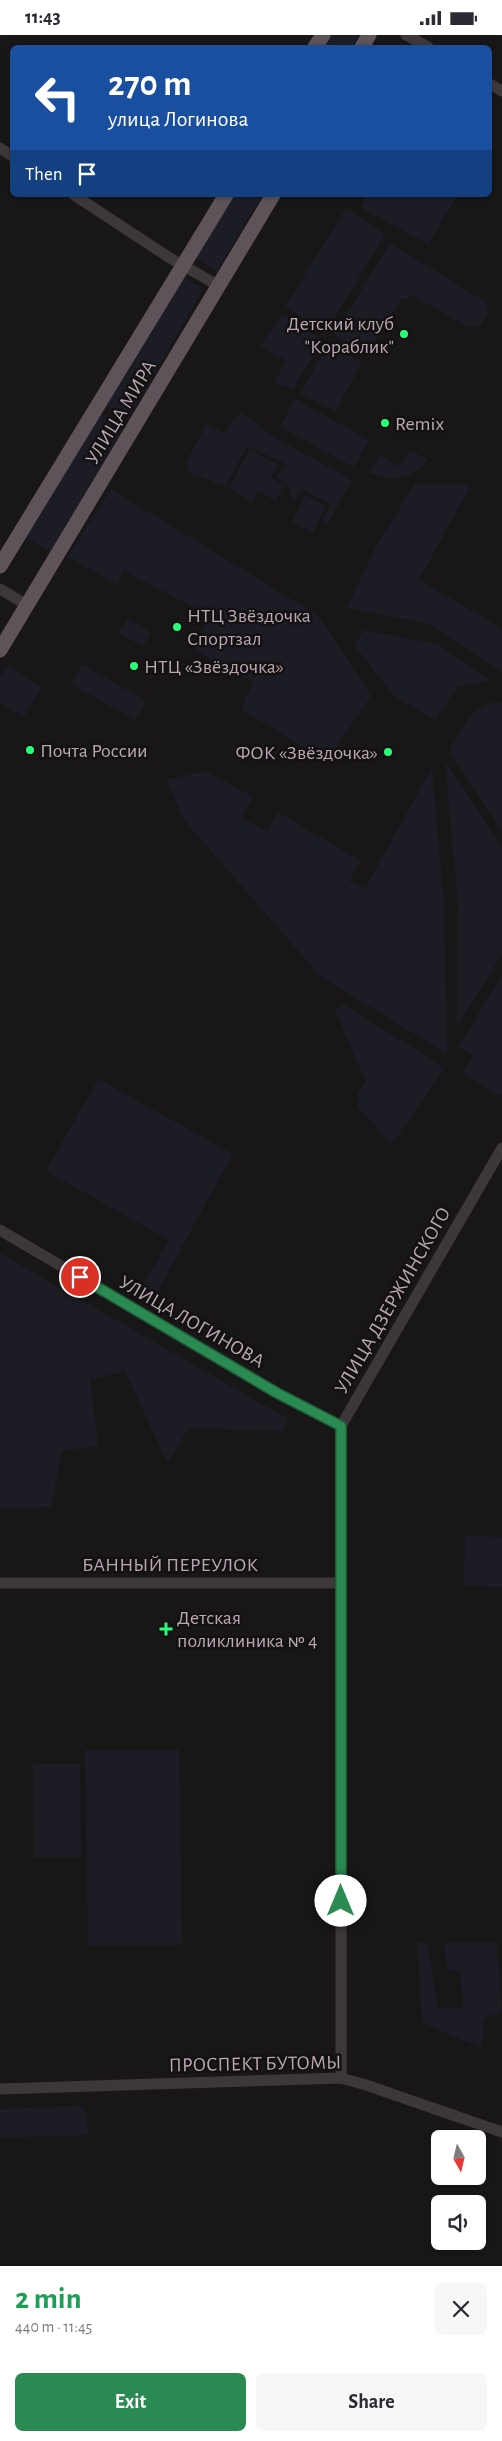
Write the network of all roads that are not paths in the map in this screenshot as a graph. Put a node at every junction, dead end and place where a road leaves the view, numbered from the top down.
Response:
1 (406, 35) edge
2 (424, 45) edge
3 (77, 197) edge
4 (225, 197) edge
5 (272, 197) edge
6 (184, 265) junction
7 (219, 286) junction
8 (0, 566) edge
9 (0, 589) edge
10 (27, 605) junction
11 (0, 650) edge
12 (502, 1148) edge
13 (0, 1230) edge
14 (341, 1426) junction
15 (0, 1583) edge
16 (341, 1583) junction
17 (341, 2078) junction
18 (0, 2089) edge
19 (502, 2132) edge

1 - 2 street
3 - 6 street
4 - 6 main road, УЛИЦА МИРА
5 - 7 main road, УЛИЦА МИРА
6 - 7 street
6 - 8 main road, УЛИЦА МИРА
7 - 10 main road, УЛИЦА МИРА
9 - 10 street
10 - 11 main road, УЛИЦА МИРА
12 - 14 street, УЛИЦА ДЗЕРЖИНСКОГО
13 - 14 street, УЛИЦА ЛОГИНОВА
14 - 16 street, УЛИЦА ДЗЕРЖИНСКОГО
15 - 16 street, БАННЫЙ ПЕРЕУЛОК
16 - 17 street, УЛИЦА ДЗЕРЖИНСКОГО
17 - 18 street, ПРОСПЕКТ БУТОМЫ
17 - 19 street, ПРОСПЕКТ БУТОМЫ

